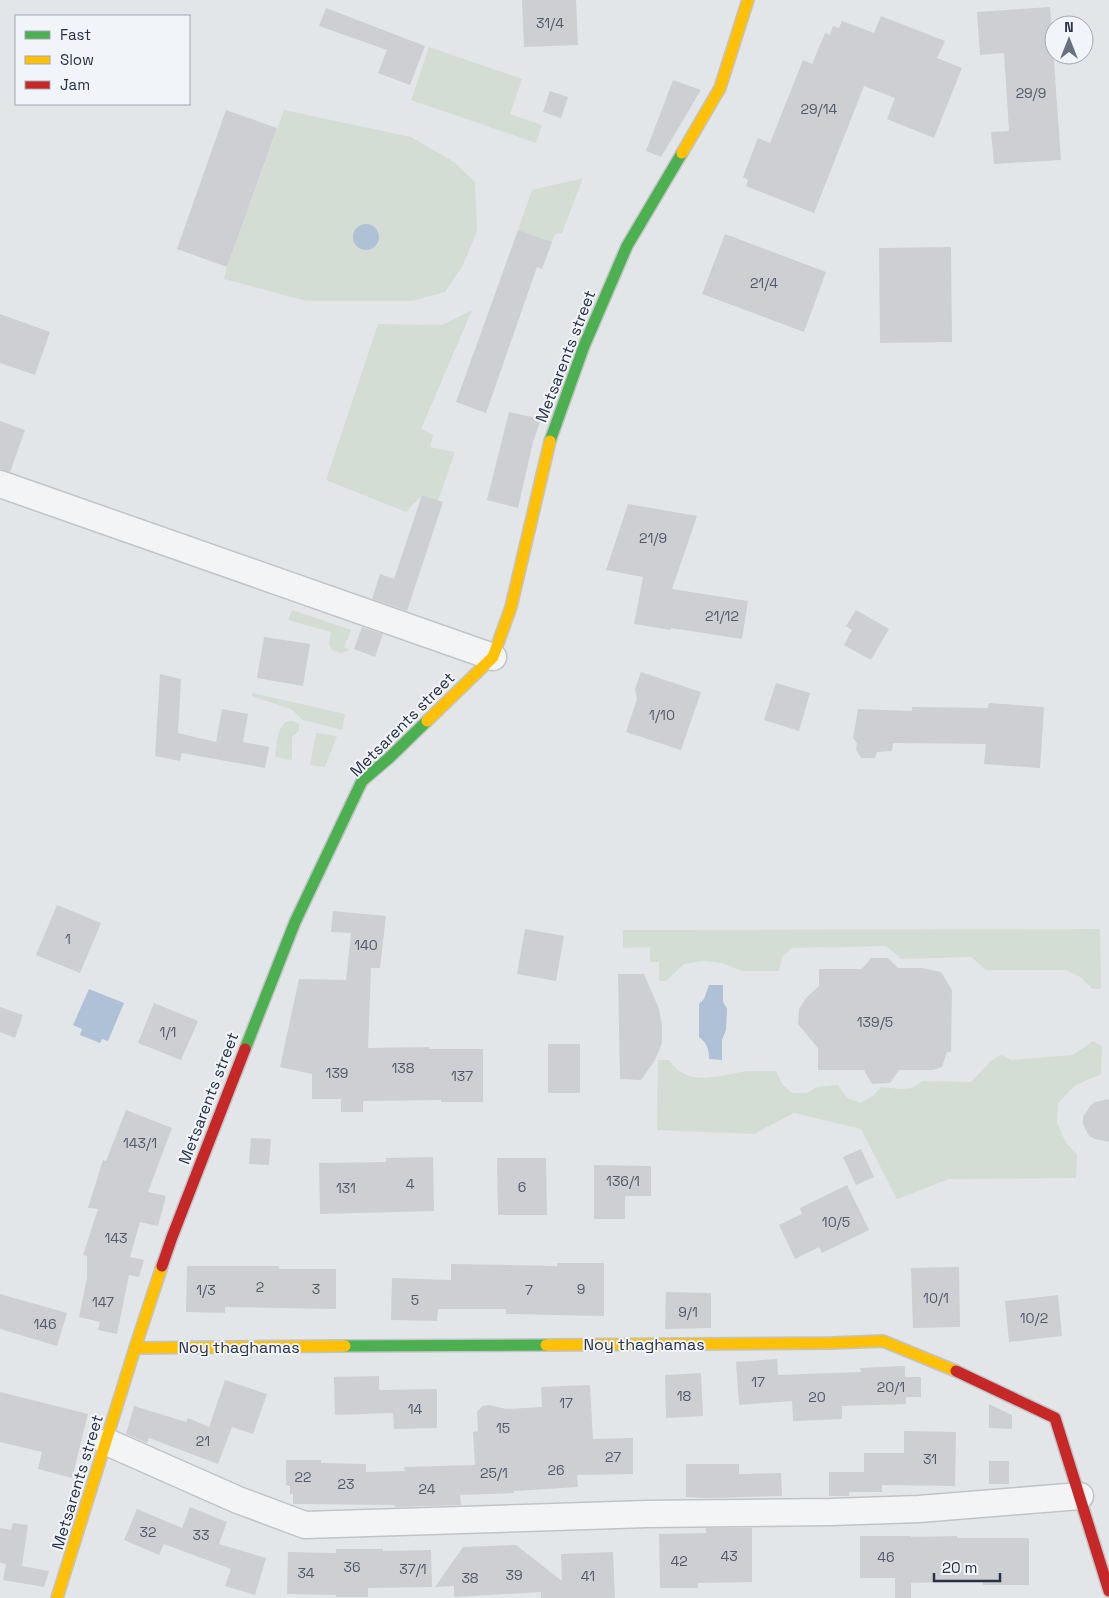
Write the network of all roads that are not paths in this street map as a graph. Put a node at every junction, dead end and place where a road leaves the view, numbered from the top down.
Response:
1 (748, 0) edge
2 (0, 484) edge
3 (493, 657) junction
4 (135, 1348) junction
5 (107, 1442) junction
6 (1080, 1496) junction
7 (1109, 1591) edge
8 (57, 1598) edge

1 - 3 street, Metsarents street
2 - 3 street
3 - 4 street, Metsarents street
4 - 5 street, Metsarents street
4 - 6 street, Noy thaghamas
5 - 6 street
5 - 8 street, Metsarents street
6 - 7 street, Noy thaghamas

